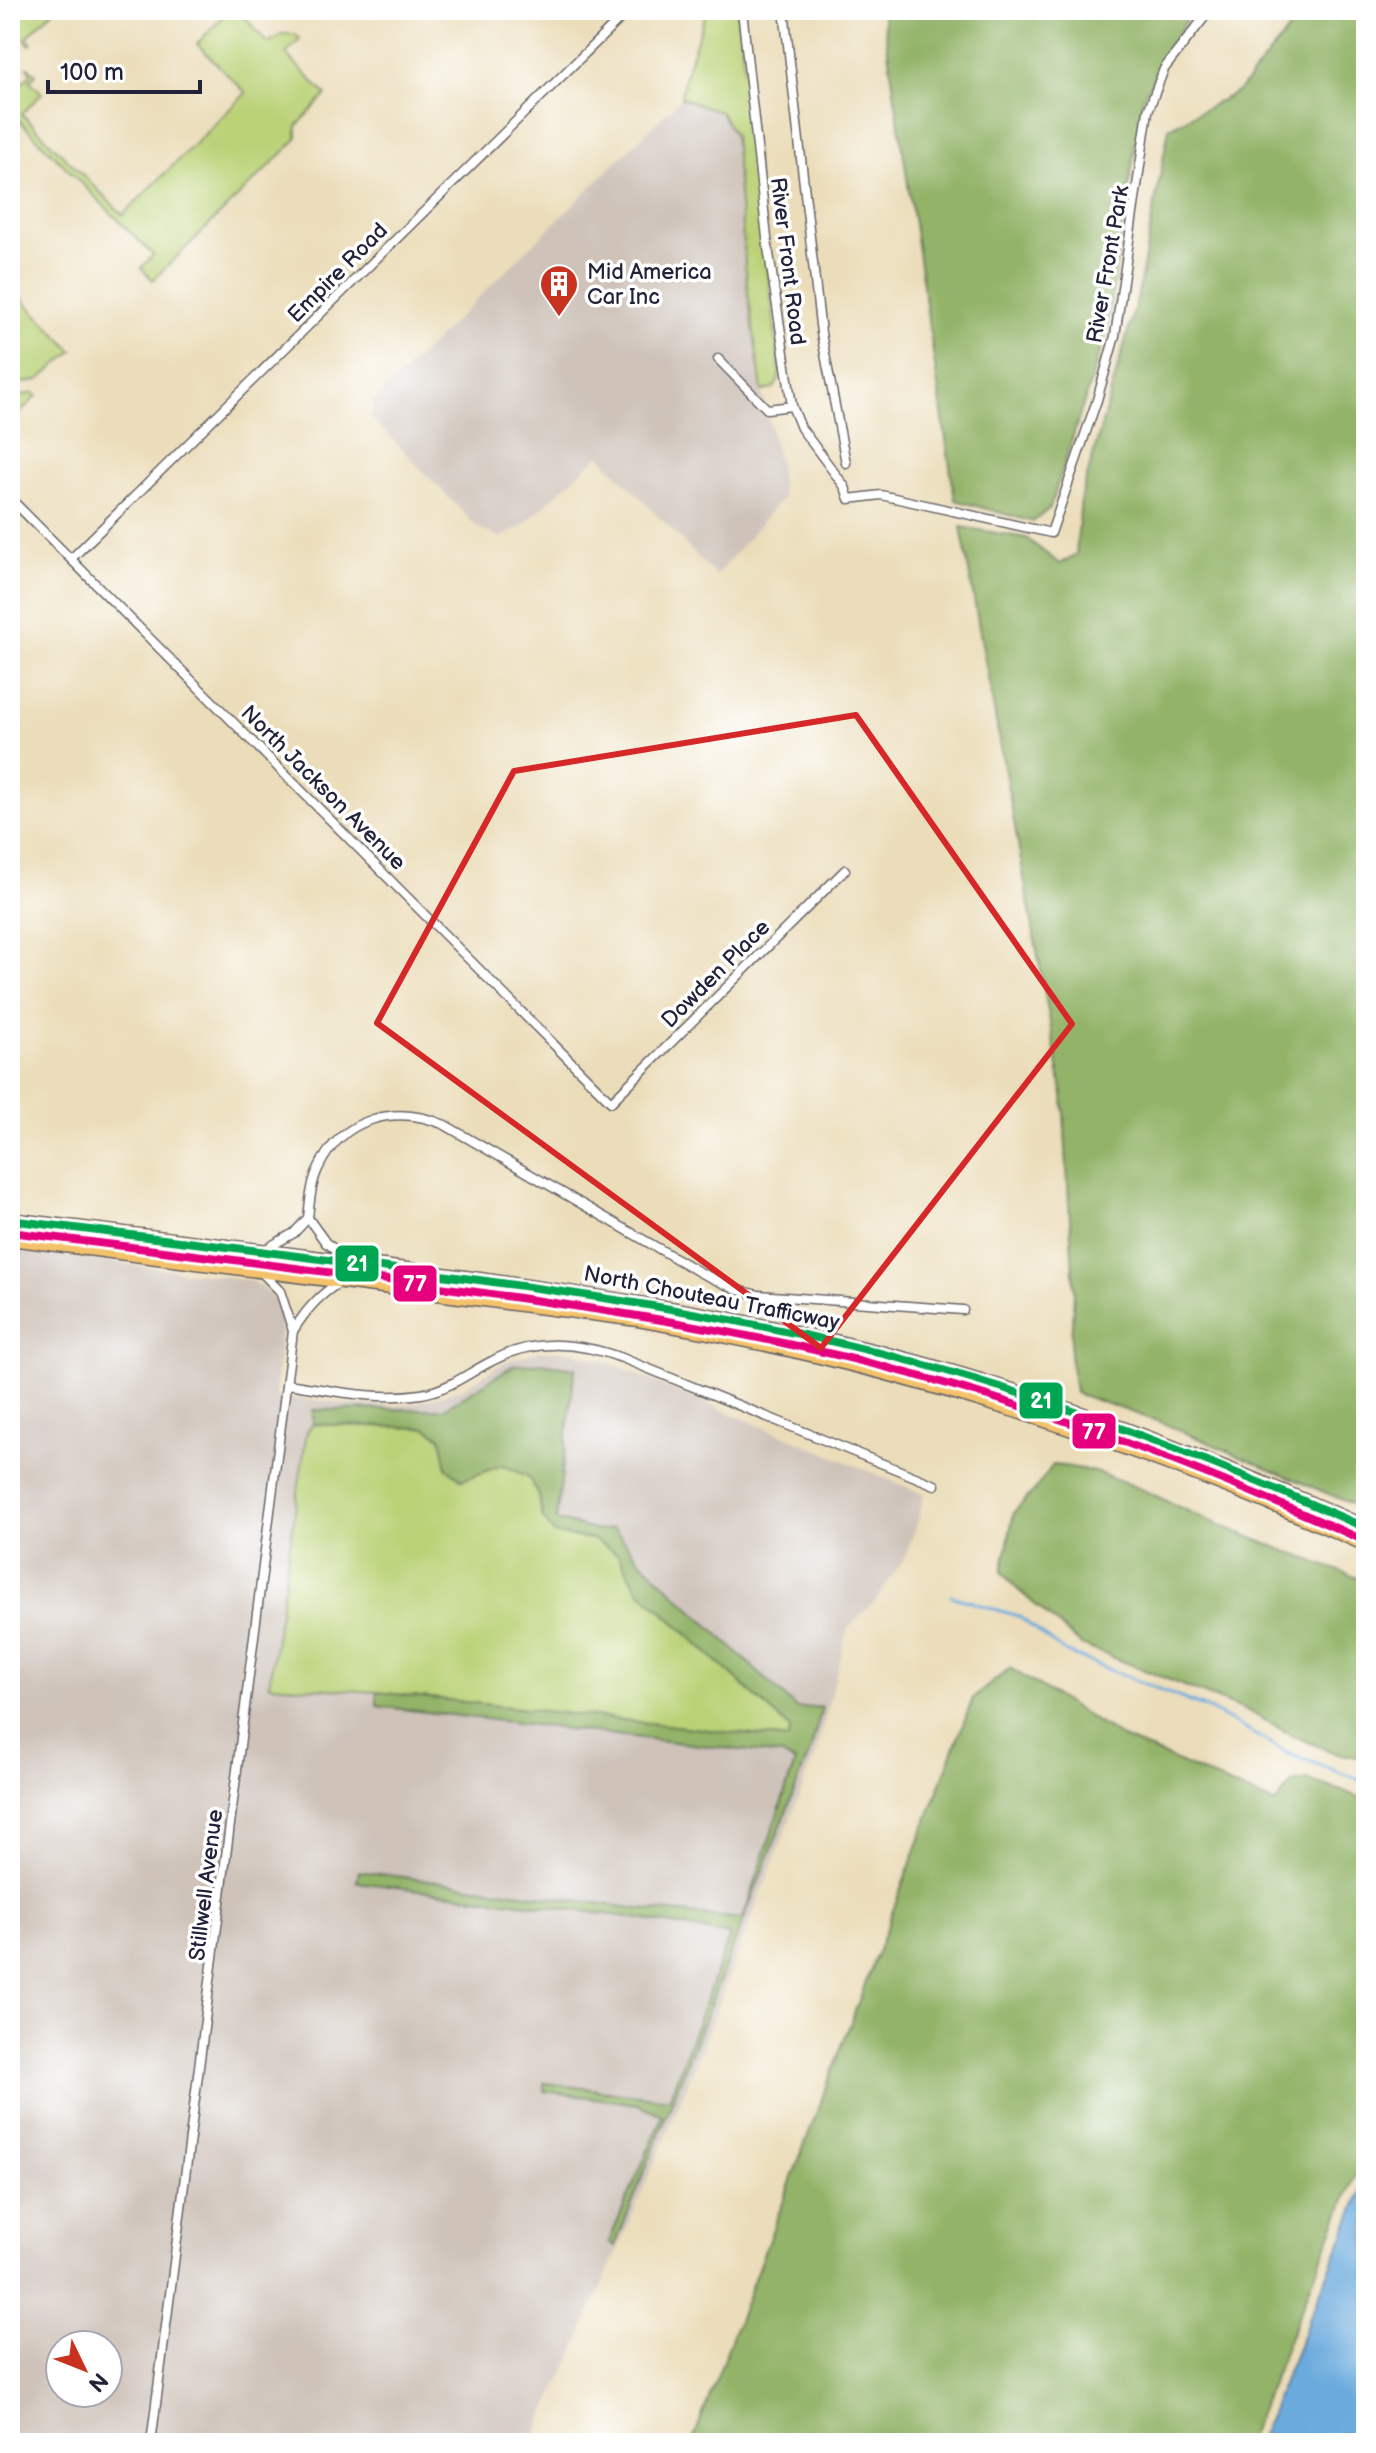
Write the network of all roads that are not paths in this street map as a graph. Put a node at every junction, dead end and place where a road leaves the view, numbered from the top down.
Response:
1 (629, 10) edge
2 (742, 10) edge
3 (784, 10) edge
4 (1210, 10) edge
5 (718, 359) dead end
6 (792, 406) junction
7 (846, 463) dead end
8 (10, 498) edge
9 (849, 499) joint
10 (71, 559) junction
11 (845, 870) dead end
12 (611, 1102) joint
13 (308, 1218) junction
14 (10, 1220) edge
15 (10, 1238) edge
16 (264, 1250) junction
17 (355, 1264) junction
18 (261, 1272) junction
19 (340, 1282) junction
20 (963, 1310) dead end
21 (293, 1331) junction
22 (287, 1384) junction
23 (935, 1485) dead end
24 (1366, 1528) edge
25 (1366, 1544) edge
26 (151, 2443) edge

1 - 10 street, Empire Road
2 - 6 street, River Front Road
3 - 7 street, River Front Road
4 - 9 street, River Front Park
5 - 6 street
6 - 9 street, River Front Road
8 - 10 street, North Jackson Avenue
10 - 12 street, North Jackson Avenue
11 - 12 street, Dowden Place
13 - 16 street
13 - 17 street
13 - 20 street, North Chouteau Trafficway
14 - 16 main road, North Chouteau Trafficway
15 - 18 main road, North Chouteau Trafficway
16 - 17 main road, North Chouteau Trafficway
17 - 24 main road, North Chouteau Trafficway
18 - 19 main road, North Chouteau Trafficway
18 - 21 street, Stillwell Avenue
19 - 21 street, Stillwell Avenue
19 - 25 main road, North Chouteau Trafficway
21 - 22 street, Stillwell Avenue
22 - 23 street
22 - 26 street, Stillwell Avenue

